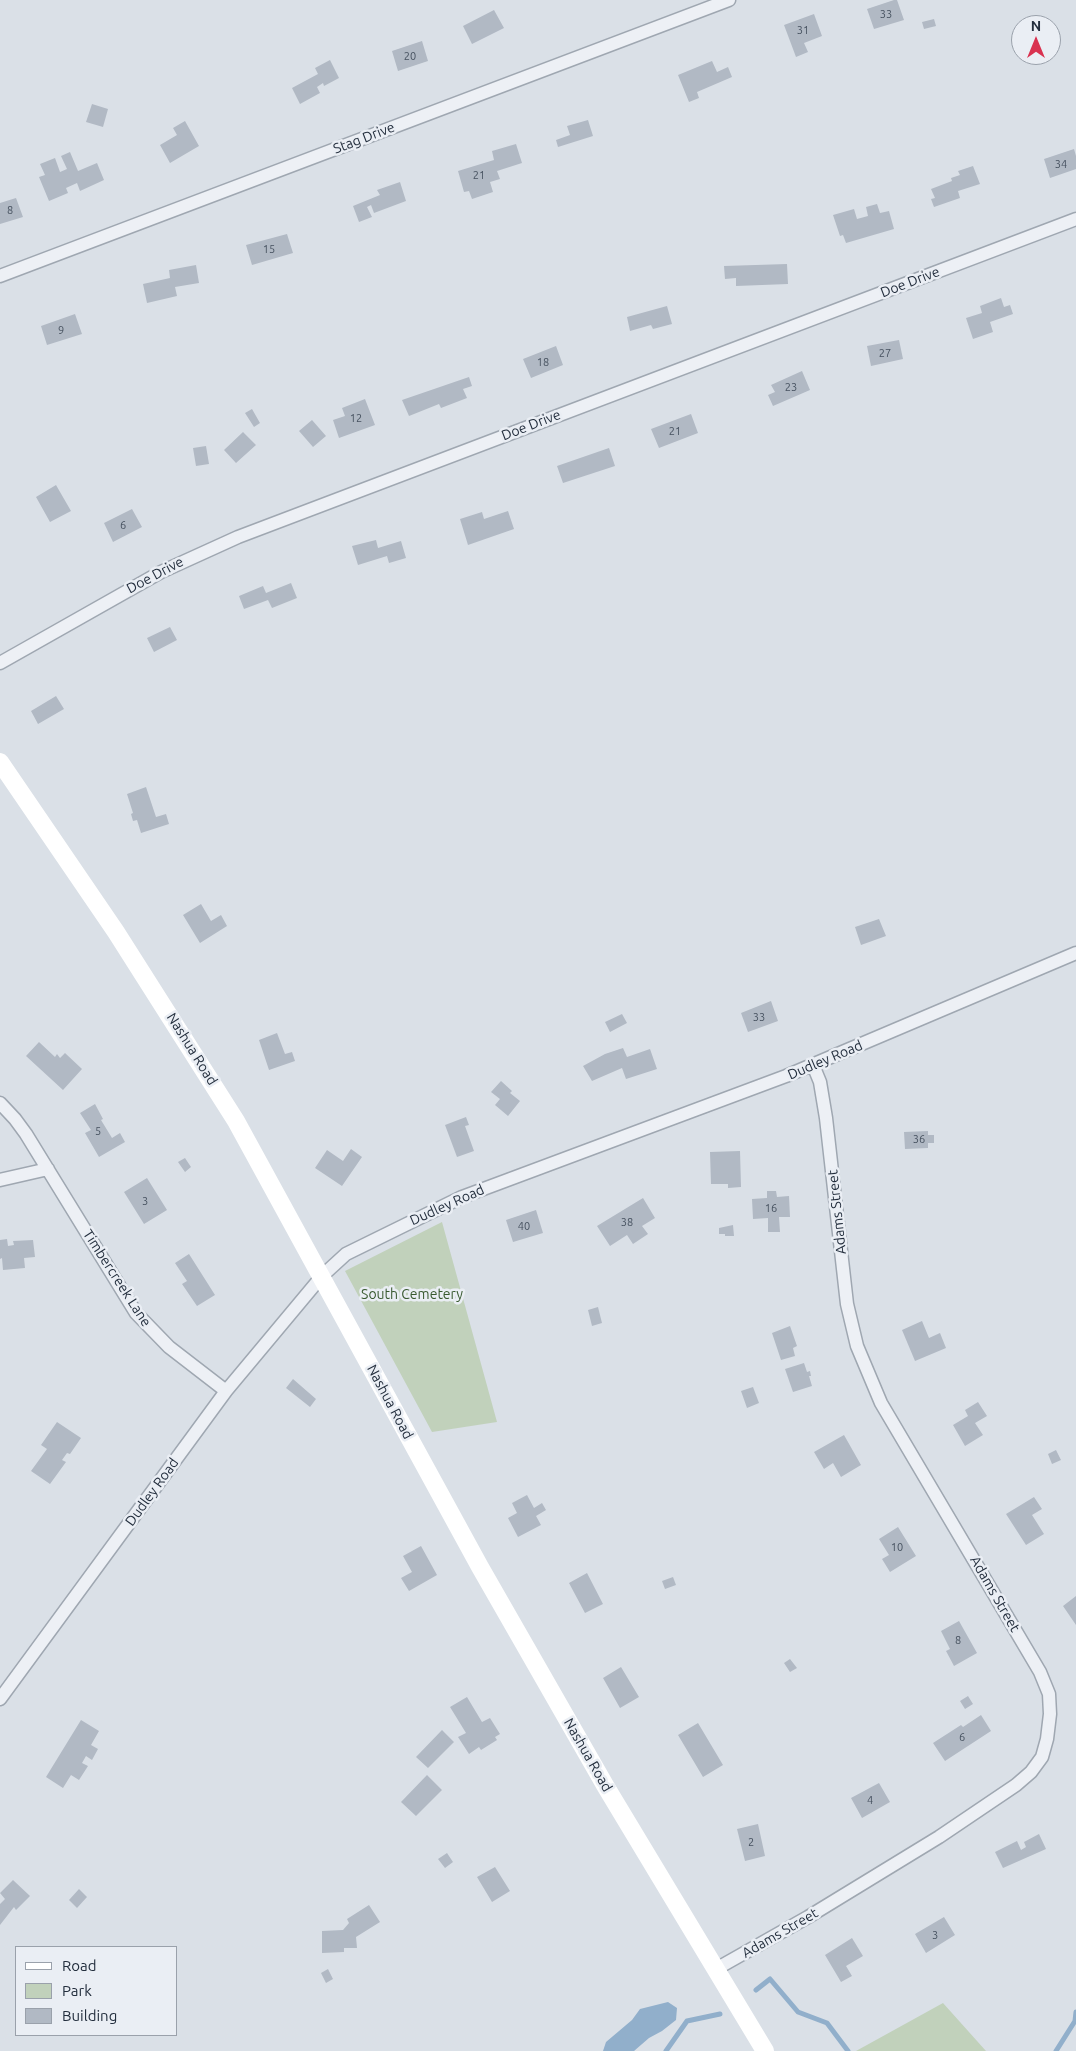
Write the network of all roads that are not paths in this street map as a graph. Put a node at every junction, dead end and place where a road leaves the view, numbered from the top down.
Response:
1 (729, 0) edge
2 (1076, 219) edge
3 (0, 276) edge
4 (0, 663) edge
5 (0, 762) edge
6 (1076, 953) edge
7 (813, 1065) junction
8 (0, 1103) edge
9 (48, 1169) junction
10 (0, 1180) edge
11 (322, 1276) junction
12 (226, 1391) junction
13 (0, 1699) edge
14 (716, 1970) junction
15 (765, 2051) edge

1 - 3 street, Stag Drive
2 - 4 street, Doe Drive
5 - 11 main road, Nashua Road
6 - 7 street, Dudley Road
7 - 11 street, Dudley Road
7 - 14 street, Adams Street
8 - 9 street, Timbercreek Lane
9 - 10 street
9 - 12 street, Timbercreek Lane
11 - 12 street, Dudley Road
11 - 14 main road, Nashua Road
12 - 13 street, Dudley Road
14 - 15 main road, Nashua Road

